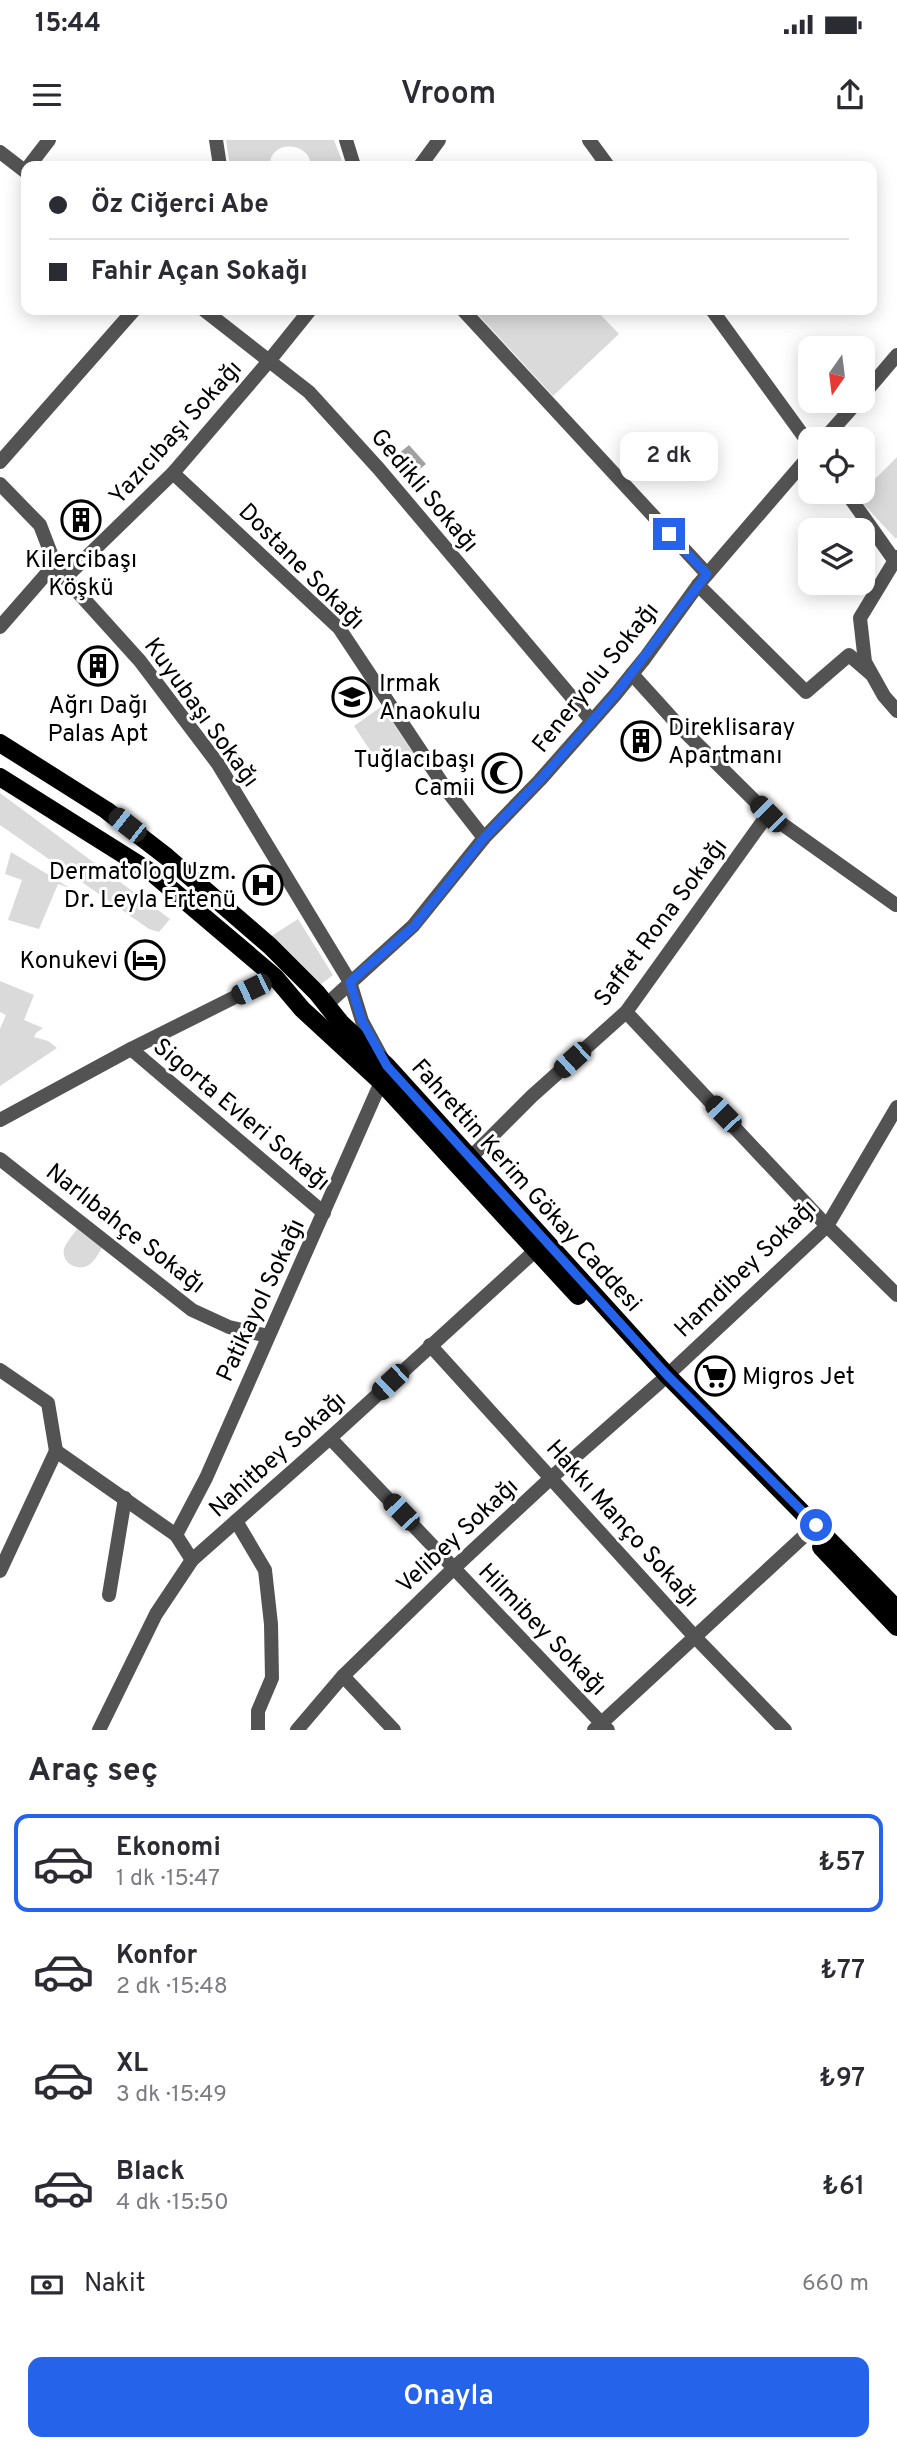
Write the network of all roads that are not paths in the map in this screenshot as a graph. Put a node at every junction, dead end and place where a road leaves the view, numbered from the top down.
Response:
1 (49, 140) edge
2 (216, 140) edge
3 (346, 140) edge
4 (439, 140) edge
5 (589, 140) edge
6 (0, 152) edge
7 (34, 161) edge
8 (219, 161) edge
9 (352, 161) edge
10 (424, 161) edge
11 (604, 161) edge
12 (21, 166) edge
13 (130, 315) edge
14 (210, 315) edge
15 (306, 315) edge
16 (467, 315) edge
17 (716, 315) edge
18 (897, 355) edge
19 (270, 361) junction
20 (875, 381) edge
21 (847, 413) edge
22 (835, 427) edge
23 (798, 428) edge
24 (0, 463) edge
25 (798, 469) edge
26 (173, 473) junction
27 (0, 484) edge
28 (855, 504) edge
29 (896, 558) edge
30 (55, 564) junction
31 (65, 578) junction
32 (702, 580) junction
33 (0, 627) edge
34 (632, 674) junction
35 (872, 674) junction
36 (897, 712) edge
37 (591, 720) junction
38 (0, 743) edge
39 (0, 777) edge
40 (768, 814) junction
41 (484, 838) junction
42 (897, 905) edge
43 (275, 977) junction
44 (350, 982) junction
45 (326, 1004) junction
46 (626, 1012) junction
47 (326, 1031) junction
48 (131, 1049) junction
49 (384, 1074) junction
50 (897, 1107) edge
51 (0, 1120) edge
52 (0, 1159) edge
53 (465, 1162) junction
54 (324, 1213) junction
55 (827, 1226) junction
56 (536, 1250) junction
57 (897, 1295) edge
58 (268, 1336) junction
59 (430, 1345) junction
60 (0, 1370) edge
61 (663, 1379) junction
62 (330, 1438) junction
63 (56, 1451) junction
64 (552, 1477) junction
65 (125, 1498) junction
66 (236, 1521) junction
67 (811, 1529) junction
68 (176, 1535) junction
69 (191, 1560) junction
70 (454, 1568) junction
71 (0, 1571) edge
72 (109, 1595) dead end
73 (897, 1609) edge
74 (897, 1627) edge
75 (694, 1636) junction
76 (343, 1676) junction
77 (601, 1728) edge
78 (99, 1730) edge
79 (258, 1730) edge
80 (297, 1730) edge
81 (394, 1730) edge
82 (785, 1730) edge

1 - 7 street
2 - 8 street
3 - 9 street
4 - 10 street
5 - 11 street
6 - 12 street
13 - 24 street
14 - 19 street, Gedikli Sokağı
15 - 19 street, Yazıcıbaşı Sokağı
16 - 32 street
17 - 23 street
18 - 20 street
19 - 26 street, Yazıcıbaşı Sokağı
19 - 37 street, Gedikli Sokağı
21 - 22 street
25 - 32 street, Feneryolu Sokağı
26 - 31 street, Yazıcıbaşı Sokağı
26 - 41 street, Dostane Sokağı
27 - 30 street, Kuyubaşı Sokağı
28 - 29 street
29 - 35 street
30 - 31 street, Kuyubaşı Sokağı
30 - 33 street
31 - 44 street, Kuyubaşı Sokağı
32 - 34 street, Feneryolu Sokağı
32 - 35 street
34 - 37 street, Feneryolu Sokağı
34 - 40 street
35 - 36 street
37 - 41 street, Feneryolu Sokağı
38 - 45 main road, Fahrettin Kerim Gökay Caddesi
39 - 43 main road, Fahrettin Kerim Gökay Caddesi
40 - 42 street
40 - 46 street, Saffet Rona Sokağı
41 - 44 street, Feneryolu Sokağı
43 - 47 main road, Fahrettin Kerim Gökay Caddesi
43 - 48 street
44 - 45 street, Feneryolu Sokağı
44 - 49 street, Kuyubaşı Sokağı
45 - 47 main road
45 - 49 main road, Fahrettin Kerim Gökay Caddesi
46 - 53 street, Saffet Rona Sokağı
46 - 55 street
47 - 49 main road, Fahrettin Kerim Gökay Caddesi
48 - 51 street
48 - 54 street, Sigorta Evleri Sokağı
49 - 53 main road, Fahrettin Kerim Gökay Caddesi
49 - 54 street, Patikayol Sokağı
50 - 55 street, Hamdibey Sokağı
52 - 58 street, Narlıbahçe Sokağı
53 - 56 main road, Fahrettin Kerim Gökay Caddesi
53 - 61 main road, Fahrettin Kerim Gökay Caddesi
54 - 58 street, Patikayol Sokağı
55 - 57 street
55 - 61 street, Hamdibey Sokağı
56 - 59 street, Nahitbey Sokağı
56 - 61 main road, Fahrettin Kerim Gökay Caddesi
58 - 68 street, Patikayol Sokağı
59 - 62 street, Nahitbey Sokağı
59 - 64 street, Hakkı Manço Sokağı
60 - 63 street
61 - 64 street, Velibey Sokağı
61 - 67 main road, Fahrettin Kerim Gökay Caddesi
62 - 66 street, Nahitbey Sokağı
62 - 70 street, Hilmibey Sokağı
63 - 65 street
63 - 71 street
64 - 70 street, Velibey Sokağı
64 - 75 street, Hakkı Manço Sokağı
65 - 68 street
65 - 72 street
66 - 69 street, Nahitbey Sokağı
66 - 79 street
67 - 73 main road, Fahrettin Kerim Gökay Caddesi
67 - 74 main road, Fahrettin Kerim Gökay Caddesi
67 - 75 street
68 - 69 street
69 - 78 street, Nahitbey Sokağı
70 - 76 street, Velibey Sokağı
70 - 77 street, Hilmibey Sokağı
75 - 77 street
75 - 82 street, Hakkı Manço Sokağı
76 - 80 street, Velibey Sokağı
76 - 81 street

